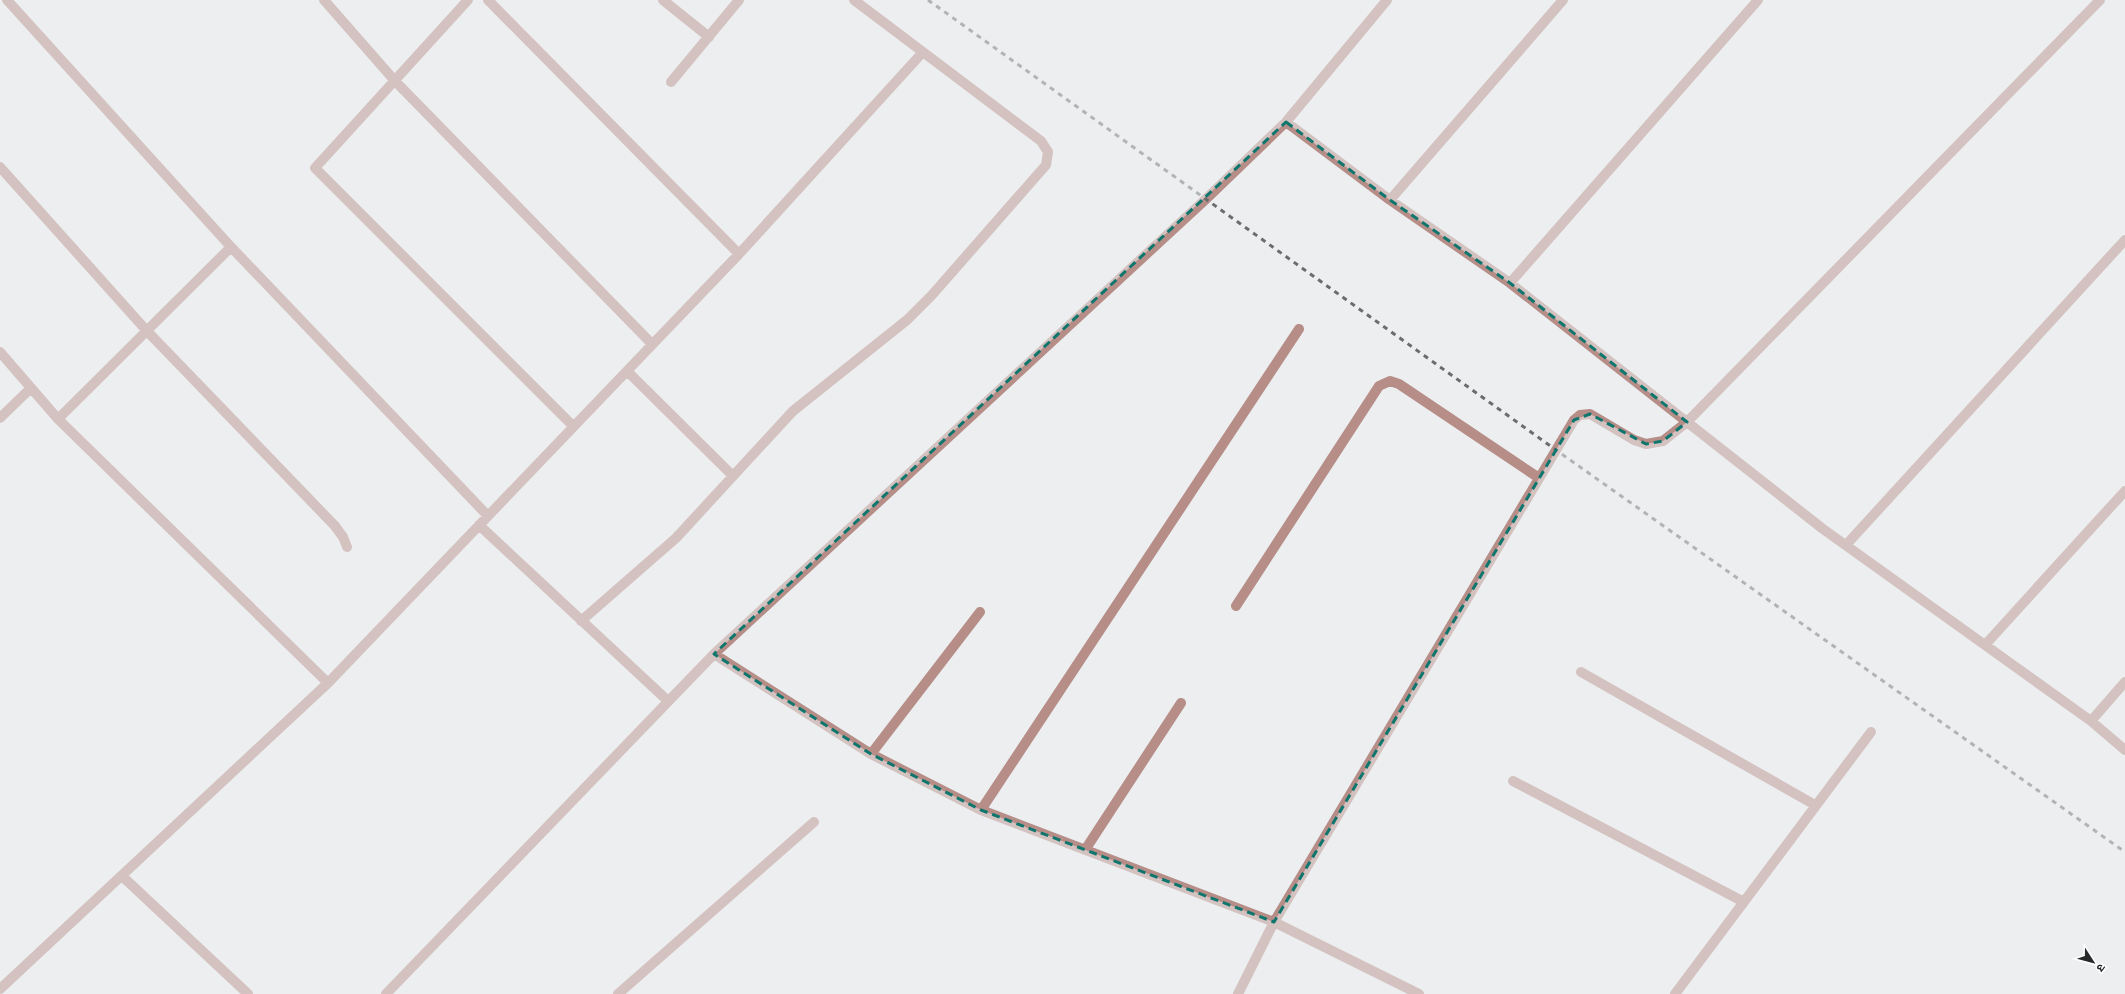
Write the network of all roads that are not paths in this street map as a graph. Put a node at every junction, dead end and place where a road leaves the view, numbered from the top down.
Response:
1 (7, 0) edge
2 (324, 0) edge
3 (468, 0) edge
4 (488, 0) edge
5 (663, 0) edge
6 (739, 0) edge
7 (854, 0) edge
8 (1387, 0) edge
9 (1563, 0) edge
10 (1758, 0) edge
11 (2100, 0) edge
12 (709, 37) junction
13 (923, 52) junction
14 (395, 81) junction
15 (671, 82) dead end
16 (1286, 122) junction
17 (0, 167) edge
18 (1390, 200) junction
19 (2125, 240) edge
20 (231, 247) junction
21 (739, 254) junction
22 (1510, 283) junction
23 (1299, 329) dead end
24 (146, 330) junction
25 (652, 344) junction
26 (0, 352) edge
27 (627, 371) junction
28 (31, 388) junction
29 (0, 418) edge
30 (58, 419) junction
31 (1687, 422) junction
32 (573, 426) junction
33 (732, 475) junction
34 (1539, 478) junction
35 (2125, 491) edge
36 (488, 516) junction
37 (479, 525) junction
38 (1846, 545) junction
39 (347, 547) dead end
40 (1236, 606) dead end
41 (980, 612) dead end
42 (581, 621) junction
43 (1985, 645) junction
44 (714, 654) junction
45 (1581, 672) dead end
46 (2125, 682) edge
47 (328, 683) junction
48 (668, 701) junction
49 (1181, 703) dead end
50 (2091, 722) junction
51 (1871, 732) dead end
52 (2125, 750) edge
53 (872, 754) junction
54 (1513, 780) dead end
55 (1815, 805) junction
56 (981, 810) junction
57 (814, 822) dead end
58 (1085, 850) junction
59 (122, 876) junction
60 (1744, 902) junction
61 (1274, 922) junction
62 (0, 989) edge
63 (248, 994) edge
64 (386, 994) edge
65 (618, 994) edge
66 (1238, 994) edge
67 (1419, 994) edge
68 (1675, 994) edge

1 - 20 street
2 - 14 street
3 - 14 street
4 - 21 street
5 - 12 street
6 - 12 street
7 - 13 street
8 - 16 street
9 - 18 street
10 - 22 street
11 - 31 street
12 - 15 street
13 - 21 street
13 - 33 street
14 - 25 street
14 - 32 street
16 - 18 street
16 - 44 street
17 - 24 street
18 - 22 street
19 - 38 street
20 - 24 street
20 - 36 street
21 - 25 street
22 - 31 street
23 - 56 street
24 - 30 street
24 - 39 street
25 - 27 street
26 - 28 street
27 - 32 street
27 - 33 street
28 - 29 street
28 - 30 street
30 - 47 street
31 - 34 street
31 - 38 street
32 - 36 street
33 - 42 street
34 - 40 street
34 - 61 street
35 - 43 street
36 - 37 street
37 - 42 street
37 - 47 street
38 - 43 street
41 - 53 street
42 - 48 street
43 - 50 street
44 - 48 street
44 - 53 street
45 - 55 street
46 - 50 street
47 - 59 street
48 - 64 street
49 - 58 street
50 - 52 street
51 - 55 street
53 - 56 street
54 - 60 street
55 - 60 street
56 - 58 street
57 - 65 street
58 - 61 street
59 - 62 street
59 - 63 street
60 - 68 street
61 - 66 street
61 - 67 street

